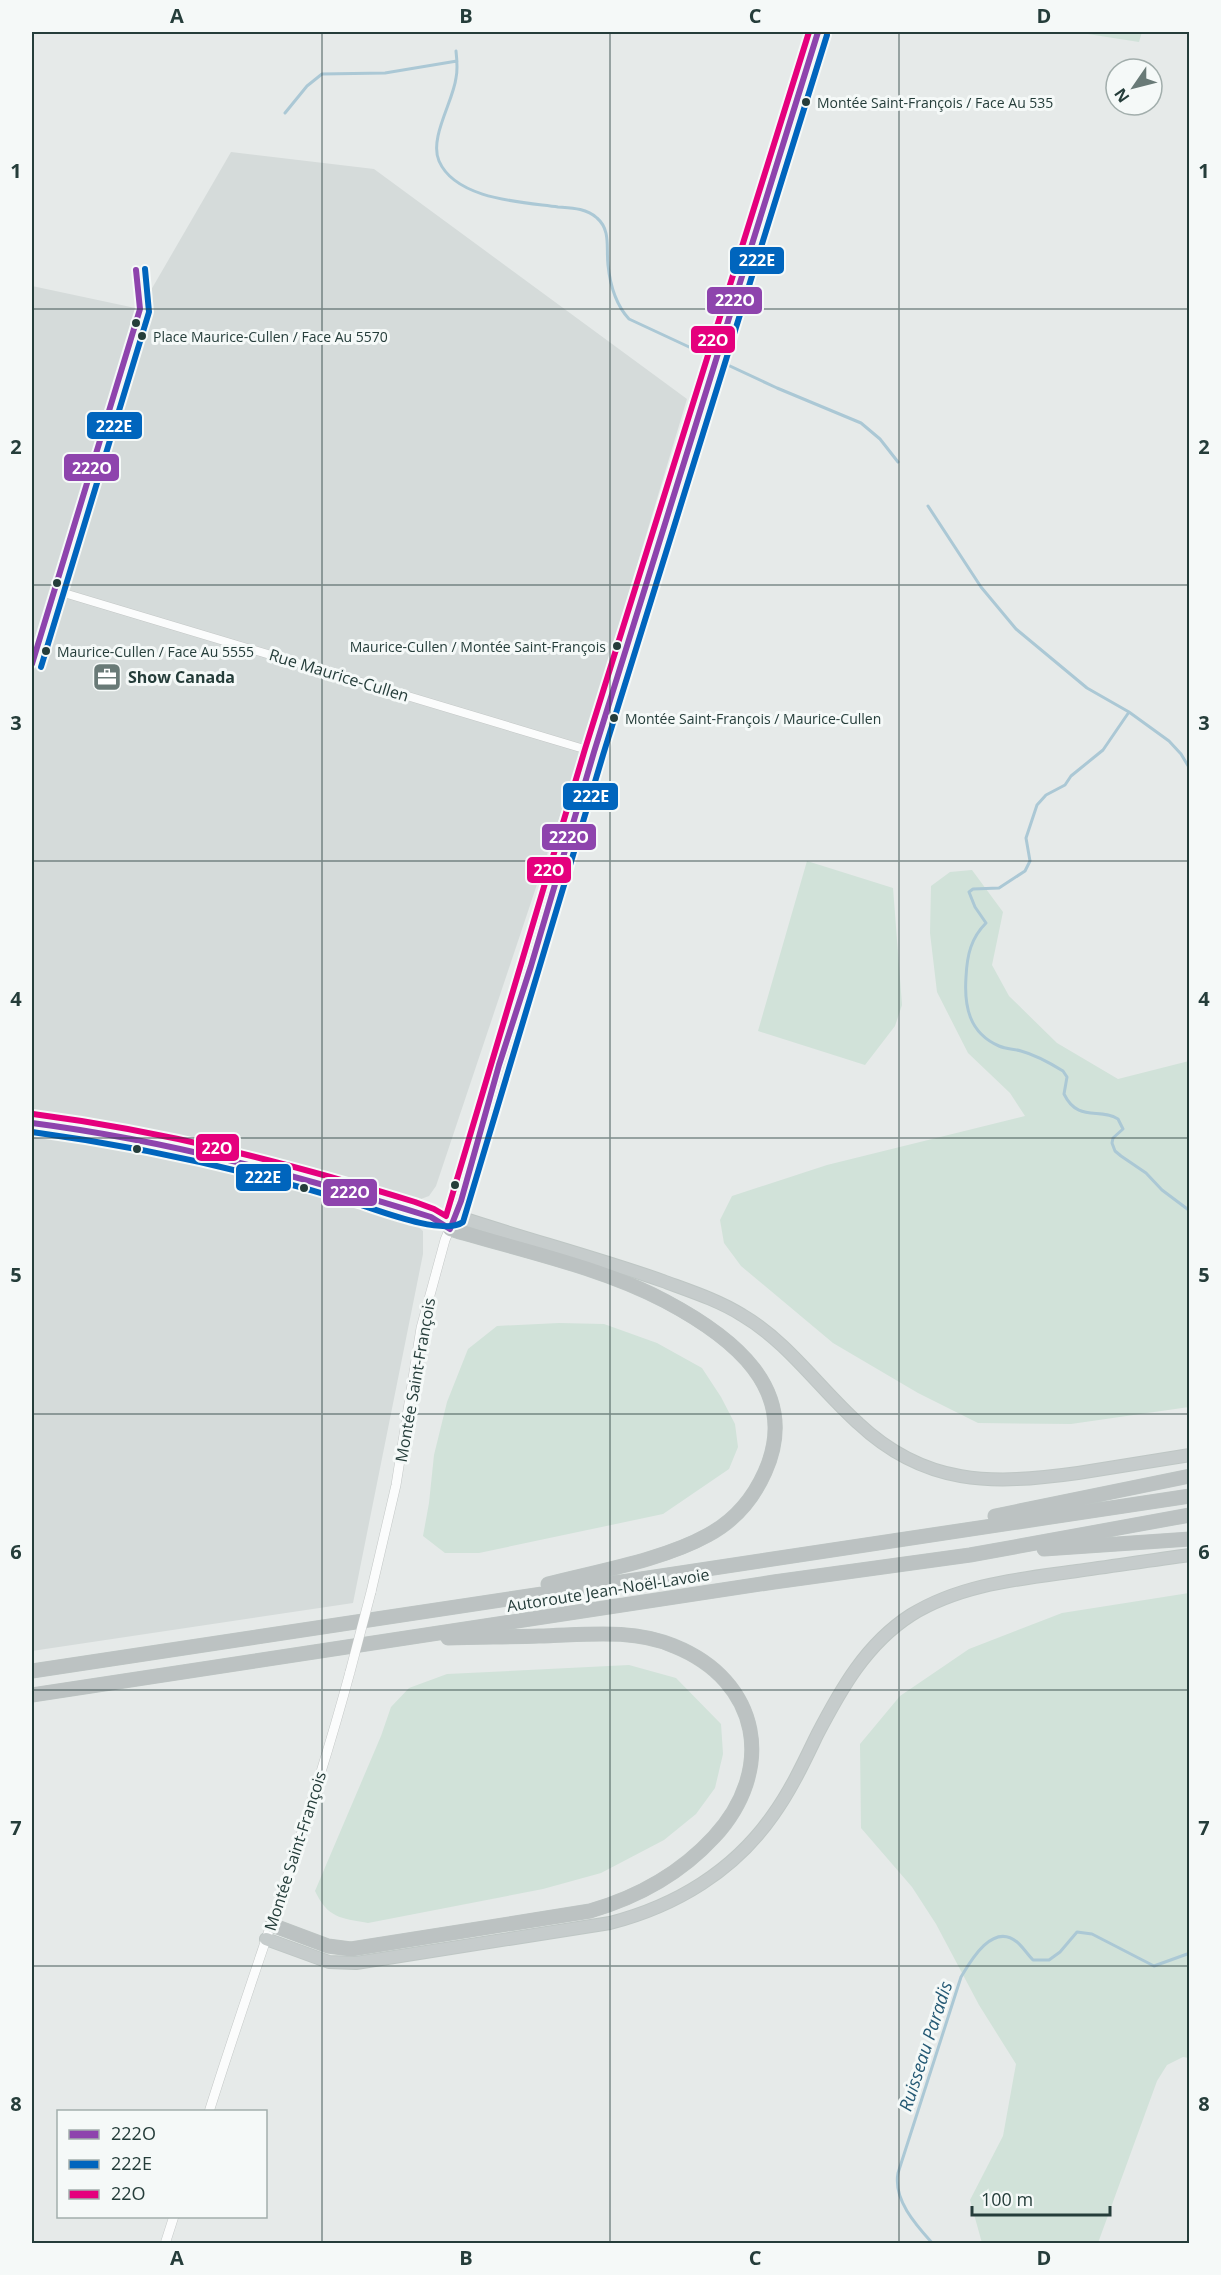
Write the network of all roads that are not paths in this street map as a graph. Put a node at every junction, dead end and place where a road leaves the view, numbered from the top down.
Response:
1 (818, 32) edge
2 (136, 270) dead end
3 (54, 590) junction
4 (32, 664) edge
5 (594, 752) junction
6 (32, 1123) edge
7 (431, 1217) junction
8 (453, 1223) junction
9 (1190, 1455) edge
10 (1190, 1476) edge
11 (1190, 1496) edge
12 (1190, 1515) edge
13 (1190, 1539) edge
14 (840, 1547) junction
15 (970, 1555) junction
16 (1190, 1556) edge
17 (473, 1604) junction
18 (398, 1638) junction
19 (32, 1671) edge
20 (32, 1695) edge
21 (272, 1925) junction
22 (266, 1939) junction
23 (211, 2110) edge
24 (174, 2218) edge
25 (165, 2244) edge

1 - 5 street, Montée Saint-François
2 - 3 street
3 - 4 street
3 - 5 street, Rue Maurice-Cullen
5 - 8 street, Montée Saint-François
6 - 7 street
7 - 8 street
7 - 8 street
8 - 9 highway
8 - 17 highway
8 - 21 street, Montée Saint-François, bridge
10 - 14 highway
11 - 14 highway, Autoroute Jean-Noël-Lavoie
12 - 15 highway, Autoroute Jean-Noël-Lavoie
13 - 15 highway
14 - 17 highway, Autoroute Jean-Noël-Lavoie
15 - 18 highway, Autoroute Jean-Noël-Lavoie
16 - 22 highway
17 - 19 highway, Autoroute Jean-Noël-Lavoie
18 - 20 highway, Autoroute Jean-Noël-Lavoie
18 - 21 highway
21 - 22 street, Montée Saint-François
22 - 23 street, Montée Saint-François
24 - 25 street

